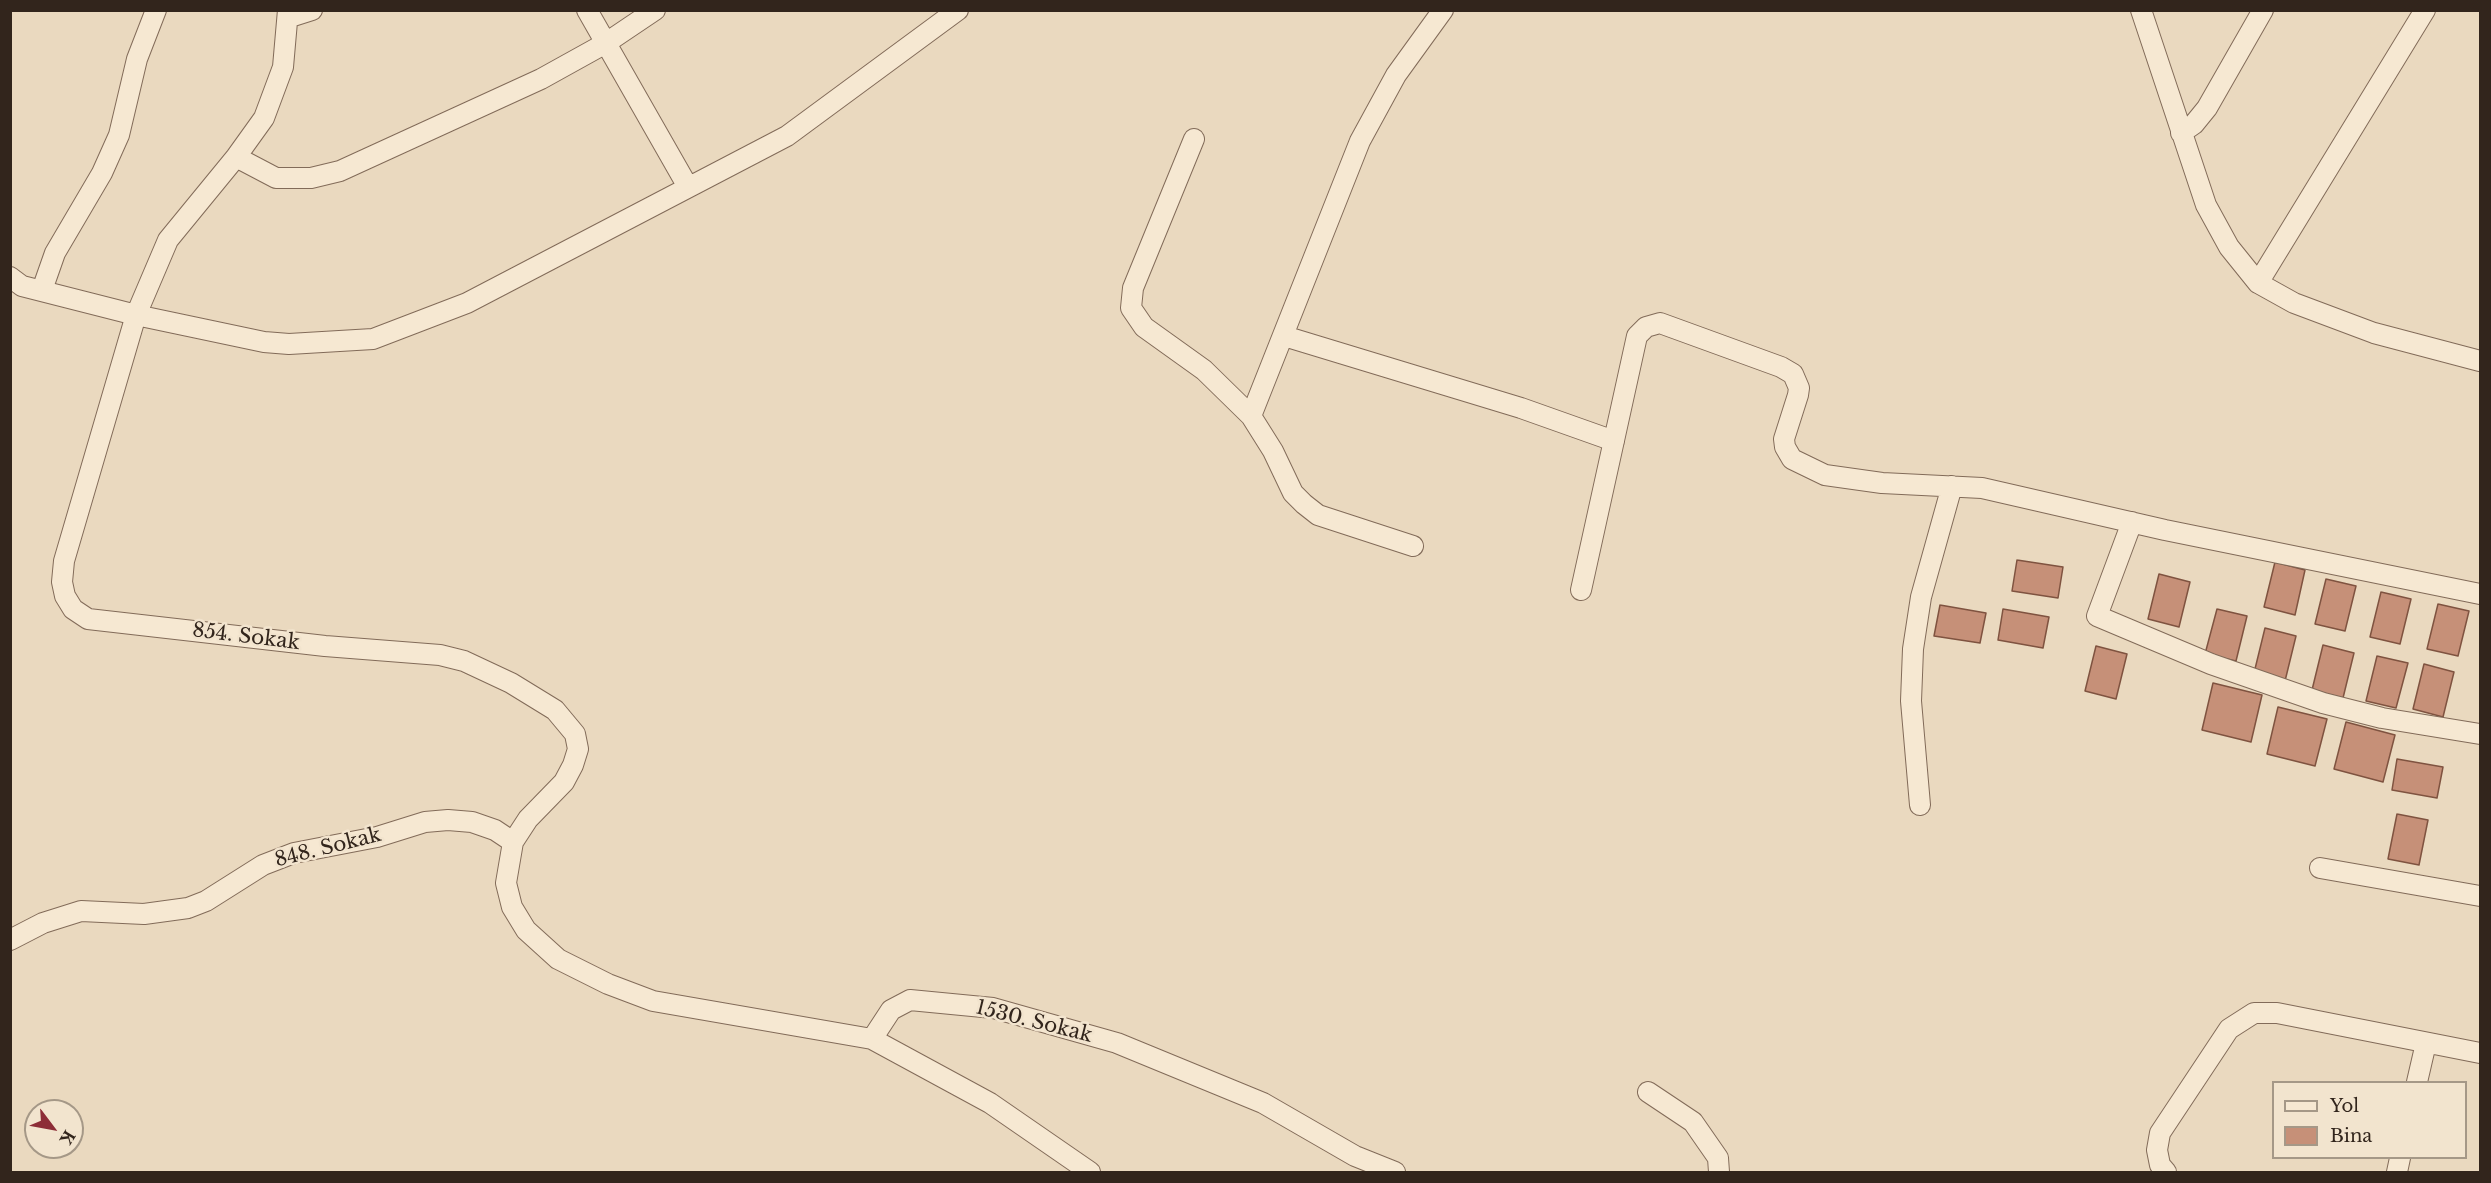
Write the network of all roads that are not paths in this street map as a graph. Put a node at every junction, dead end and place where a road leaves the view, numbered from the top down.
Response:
1 (156, 10) edge
2 (312, 10) edge
3 (587, 10) edge
4 (655, 10) edge
5 (958, 10) edge
6 (1443, 10) edge
7 (2141, 10) edge
8 (2263, 10) edge
9 (2425, 10) edge
10 (289, 14) edge
11 (606, 43) junction
12 (2181, 133) junction
13 (1194, 139) dead end
14 (236, 157) junction
15 (688, 188) junction
16 (2258, 283) junction
17 (14, 286) edge
18 (42, 290) junction
19 (136, 315) junction
20 (1284, 336) junction
21 (2481, 362) edge
22 (1251, 416) junction
23 (1614, 441) junction
24 (1952, 486) junction
25 (2132, 522) junction
26 (1413, 546) dead end
27 (1581, 590) dead end
28 (2481, 594) edge
29 (2481, 734) edge
30 (1920, 805) dead end
31 (513, 842) junction
32 (2320, 868) dead end
33 (2481, 896) edge
34 (10, 940) edge
35 (872, 1039) junction
36 (2427, 1043) junction
37 (2481, 1053) edge
38 (2418, 1081) edge
39 (1648, 1092) dead end
40 (1082, 1169) edge
41 (1395, 1173) edge
42 (1719, 1173) edge
43 (2166, 1173) edge

1 - 18 street
2 - 10 street
3 - 11 street
4 - 11 street
5 - 15 street
6 - 20 street
7 - 12 street
8 - 12 street
9 - 16 street
10 - 14 street, 854. Sokak
11 - 14 street
11 - 15 street
12 - 16 street
13 - 22 street
14 - 19 street, 854. Sokak
15 - 19 street
16 - 21 street
17 - 18 street
18 - 19 street
19 - 31 street, 854. Sokak
20 - 22 street
20 - 23 street
22 - 26 street
23 - 24 street
23 - 27 street
24 - 25 street
24 - 30 street
25 - 28 street
25 - 29 street
31 - 34 street, 848. Sokak
31 - 35 street
32 - 33 street
35 - 40 street
35 - 41 street, 1530. Sokak
36 - 37 street
36 - 38 street
36 - 43 street
39 - 42 street

